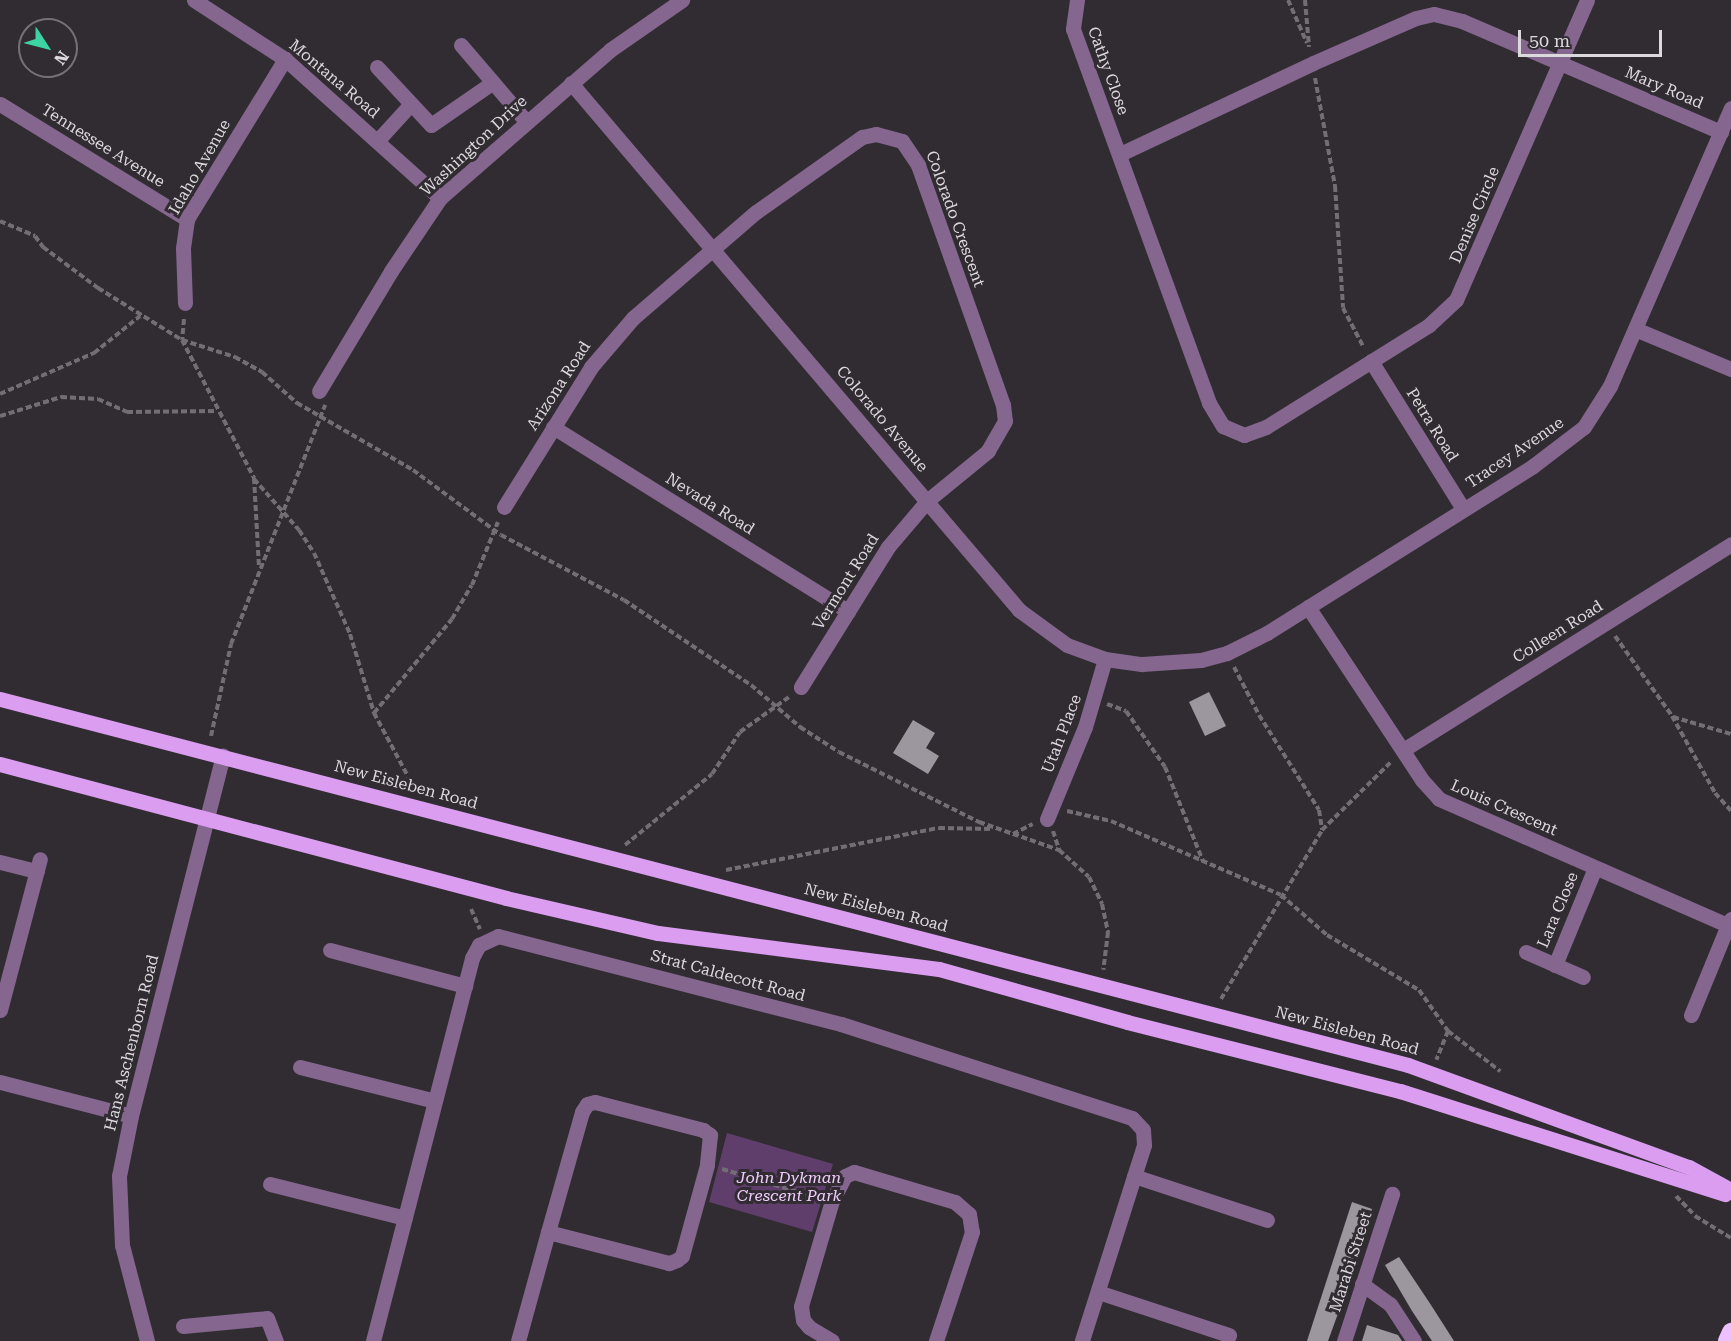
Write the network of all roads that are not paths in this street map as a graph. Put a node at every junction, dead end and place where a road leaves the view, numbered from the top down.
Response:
1 (682, 0) edge
2 (1077, 0) edge
3 (1587, 0) edge
4 (199, 1) edge
5 (461, 45) dead end
6 (285, 59) junction
7 (1560, 63) junction
8 (377, 67) dead end
9 (493, 82) junction
10 (571, 83) junction
11 (0, 104) edge
12 (410, 105) junction
13 (1731, 108) edge
14 (526, 121) junction
15 (1721, 132) junction
16 (378, 140) junction
17 (1120, 154) junction
18 (440, 198) junction
19 (187, 219) junction
20 (714, 250) junction
21 (185, 303) road end
22 (1635, 329) junction
23 (1371, 361) junction
24 (1731, 369) edge
25 (319, 391) road end
26 (553, 427) junction
27 (927, 501) junction
28 (504, 507) road end
29 (1463, 509) junction
30 (1731, 544) edge
31 (1308, 607) junction
32 (848, 611) junction
33 (1227, 653) joint
34 (1105, 659) junction
35 (801, 687) road end
36 (0, 699) edge
37 (1403, 750) junction
38 (223, 756) junction
39 (0, 764) edge
40 (1049, 813) road end
41 (207, 819) junction
42 (0, 862) edge
43 (1595, 868) junction
44 (1730, 922) edge
45 (330, 950) dead end
46 (1526, 952) dead end
47 (1555, 965) junction
48 (1583, 977) dead end
49 (465, 986) junction
50 (3, 989) edge
51 (0, 1010) edge
52 (1691, 1015) dead end
53 (300, 1066) dead end
54 (0, 1082) edge
55 (435, 1101) junction
56 (130, 1116) junction
57 (1134, 1176) junction
58 (270, 1184) dead end
59 (1731, 1190) edge
60 (1392, 1194) dead end
61 (1731, 1195) edge
62 (405, 1218) junction
63 (1267, 1220) dead end
64 (548, 1232) junction
65 (1362, 1284) junction
66 (1098, 1292) junction
67 (183, 1326) dead end
68 (1731, 1332) edge
69 (1229, 1335) dead end
70 (147, 1341) edge
71 (276, 1341) edge
72 (373, 1341) edge
73 (518, 1341) edge
74 (832, 1341) edge
75 (936, 1341) edge
76 (1082, 1341) edge
77 (1344, 1341) edge
78 (1414, 1341) edge
79 (1727, 1341) edge

1 - 10 street, Washington Drive
2 - 17 street, Cathy Close
3 - 7 street, Denise Circle
4 - 6 street, Montana Road
5 - 9 street
6 - 16 street, Montana Road
6 - 19 street, Idaho Avenue
7 - 15 street, Mary Road
7 - 17 street
7 - 23 street, Denise Circle
8 - 12 street
9 - 12 street
9 - 14 street
10 - 14 street, Washington Drive
10 - 20 street, Colorado Avenue
11 - 19 street, Tennessee Avenue
12 - 16 street
13 - 15 street, Tracey Avenue
14 - 18 street, Washington Drive
15 - 22 street, Tracey Avenue
16 - 18 street, Montana Road
17 - 23 street, Denise Circle
18 - 25 street, Washington Drive
19 - 21 street, Idaho Avenue
20 - 26 street, Arizona Road
20 - 27 street, Colorado Avenue
20 - 27 street, Colorado Crescent
22 - 24 street
22 - 29 street, Tracey Avenue
23 - 29 street, Petra Road
26 - 28 street, Arizona Road
26 - 32 street, Nevada Road
27 - 32 street, Vermont Road
27 - 34 street, Colorado Avenue
29 - 31 street, Tracey Avenue
30 - 37 street, Colleen Road
31 - 33 street, Tracey Avenue
31 - 37 street, Louis Crescent
32 - 35 street, Vermont Road
33 - 34 street, Colorado Avenue
34 - 40 street, Utah Place
36 - 38 main road, New Eisleben Road
37 - 43 street, Louis Crescent
38 - 41 street, Hans Aschenborn Road
38 - 59 main road, New Eisleben Road
39 - 41 main road
41 - 56 street, Hans Aschenborn Road
41 - 61 main road
42 - 50 street
43 - 44 street, Louis Crescent
43 - 47 street, Lara Close
44 - 52 street
45 - 49 street
46 - 47 street, Lara Close
47 - 48 street, Lara Close
49 - 55 street, Strat Caldecott Road
49 - 57 street, Strat Caldecott Road
50 - 51 street
53 - 55 street
54 - 56 street
55 - 62 street, Strat Caldecott Road
56 - 70 street, Hans Aschenborn Road
57 - 63 street
57 - 66 street, Strat Caldecott Road
58 - 62 street
60 - 65 street, Marabi Street
62 - 72 street, Strat Caldecott Road
64 - 64 street
64 - 73 street
65 - 77 street, Marabi Street
65 - 78 street
66 - 69 street
66 - 76 street, Strat Caldecott Road
67 - 71 street
68 - 79 highway
74 - 75 street

